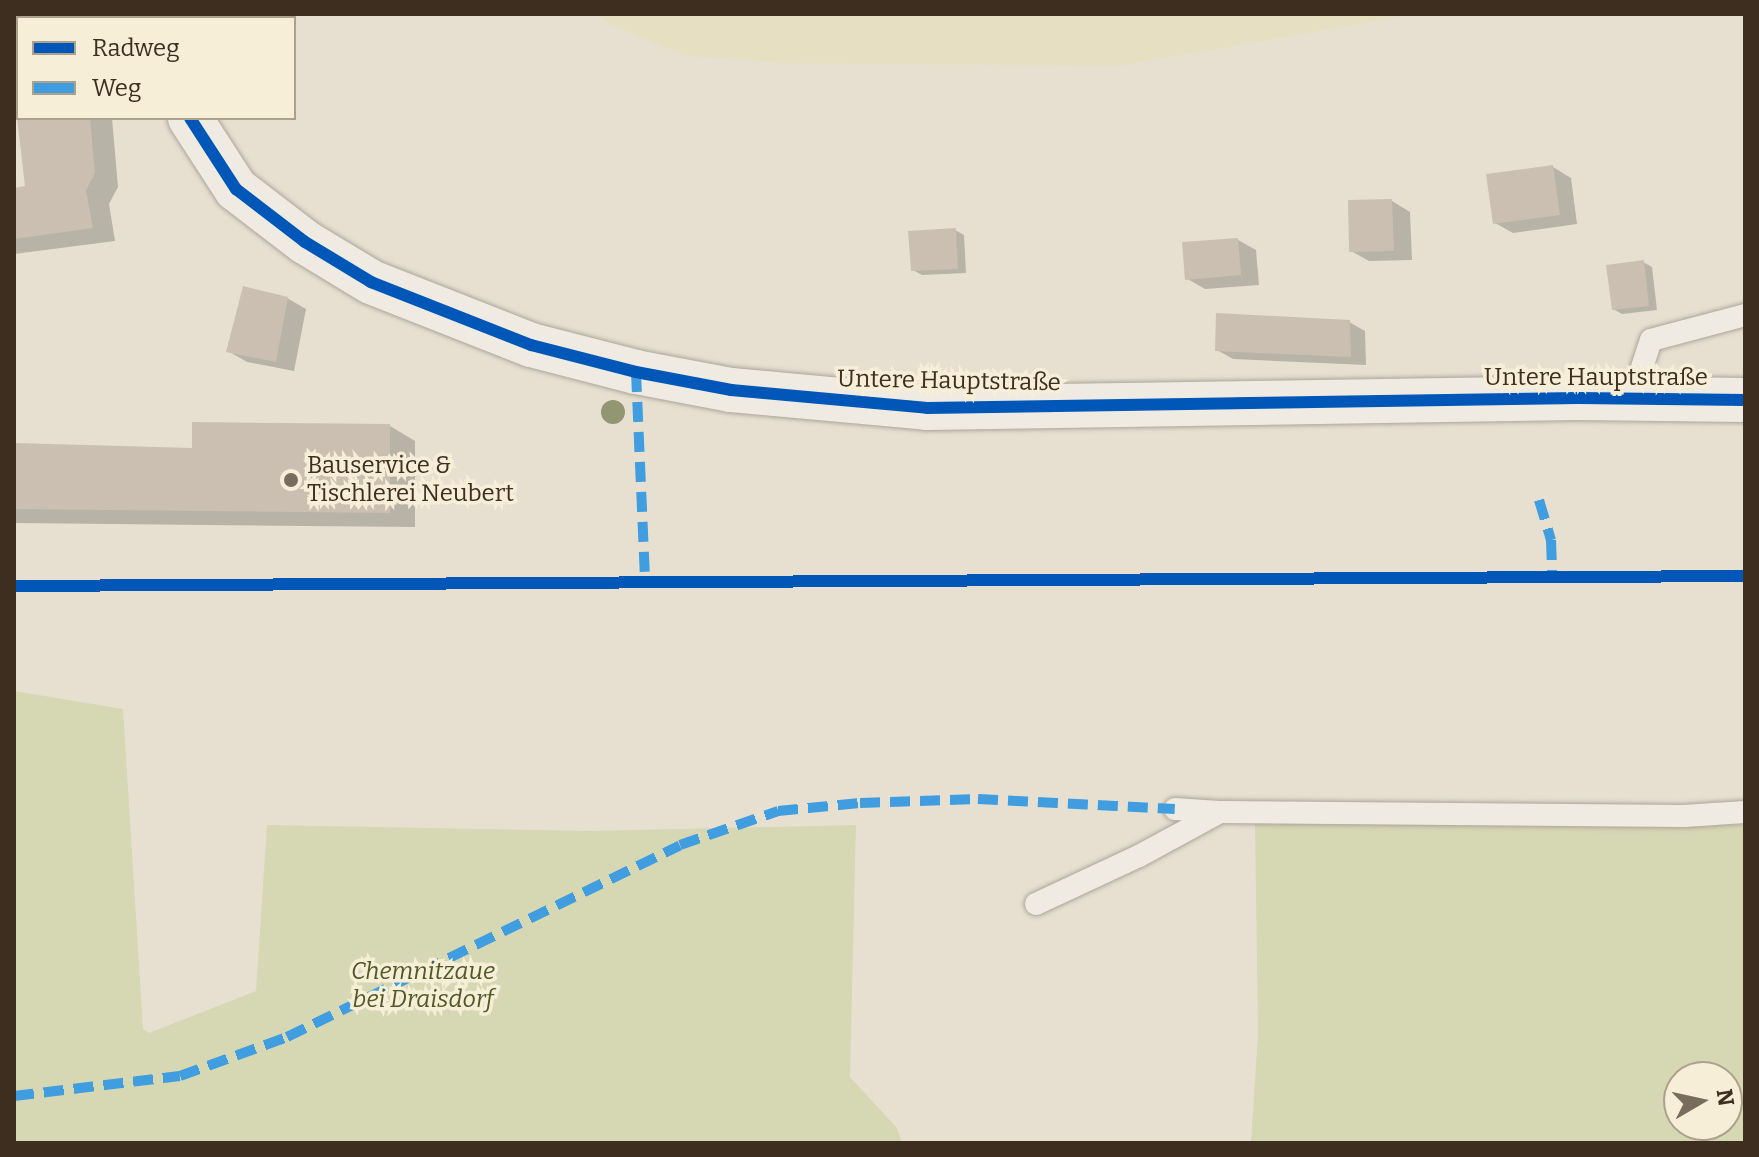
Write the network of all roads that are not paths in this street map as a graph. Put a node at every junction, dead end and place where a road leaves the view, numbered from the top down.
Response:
1 (191, 120) edge
2 (1745, 315) edge
3 (1632, 398) junction
4 (1745, 400) edge
5 (1175, 809) dead end
6 (1220, 812) junction
7 (1745, 812) edge
8 (1036, 904) dead end

1 - 3 street, Untere Hauptstraße
2 - 3 lane
3 - 4 street, Untere Hauptstraße
5 - 6 lane
6 - 7 lane
6 - 8 lane

